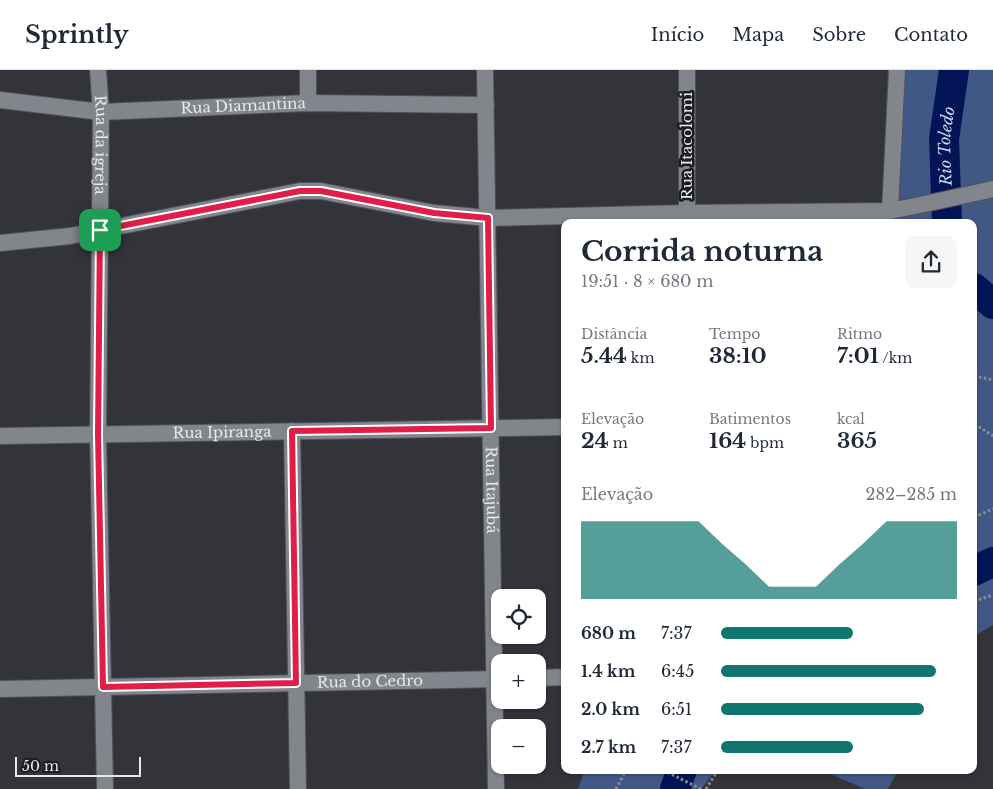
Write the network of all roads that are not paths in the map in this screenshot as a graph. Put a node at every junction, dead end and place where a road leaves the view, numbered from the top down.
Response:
1 (98, 70) edge
2 (308, 70) edge
3 (486, 70) edge
4 (687, 70) edge
5 (897, 70) edge
6 (0, 100) edge
7 (308, 103) junction
8 (486, 105) junction
9 (101, 112) junction
10 (986, 190) edge
11 (890, 211) junction
12 (488, 218) junction
13 (686, 218) edge
14 (100, 230) junction
15 (0, 243) edge
16 (561, 427) edge
17 (491, 428) junction
18 (292, 431) junction
19 (98, 434) junction
20 (0, 436) edge
21 (496, 654) edge
22 (546, 678) edge
23 (561, 678) edge
24 (491, 679) edge
25 (296, 683) junction
26 (103, 687) junction
27 (0, 689) edge
28 (497, 709) edge
29 (105, 789) edge
30 (298, 789) edge
31 (496, 789) edge

1 - 9 street, Rua da igreja
2 - 7 street
3 - 8 street, Rua Itajubá
4 - 13 street, Rua Itacolomi
5 - 11 street
6 - 9 street, Rua Diamantina
7 - 8 street, Rua Diamantina
7 - 9 street, Rua Diamantina
8 - 12 street, Rua Itajubá
9 - 14 street, Rua da igreja
10 - 11 street
11 - 13 street
12 - 13 street
12 - 14 street
12 - 17 street, Rua Itajubá
14 - 15 street
14 - 19 street, Rua da igreja
16 - 17 street, Rua Ipiranga
17 - 18 street, Rua Ipiranga
17 - 21 street, Rua Itajubá
18 - 19 street, Rua Ipiranga
18 - 25 street
19 - 20 street, Rua Ipiranga
19 - 26 street, Rua da igreja
22 - 23 street
24 - 25 street, Rua do Cedro
25 - 26 street, Rua do Cedro
25 - 30 street
26 - 27 street, Rua do Cedro
26 - 29 street, Rua da igreja
28 - 31 street, Rua Itajubá

